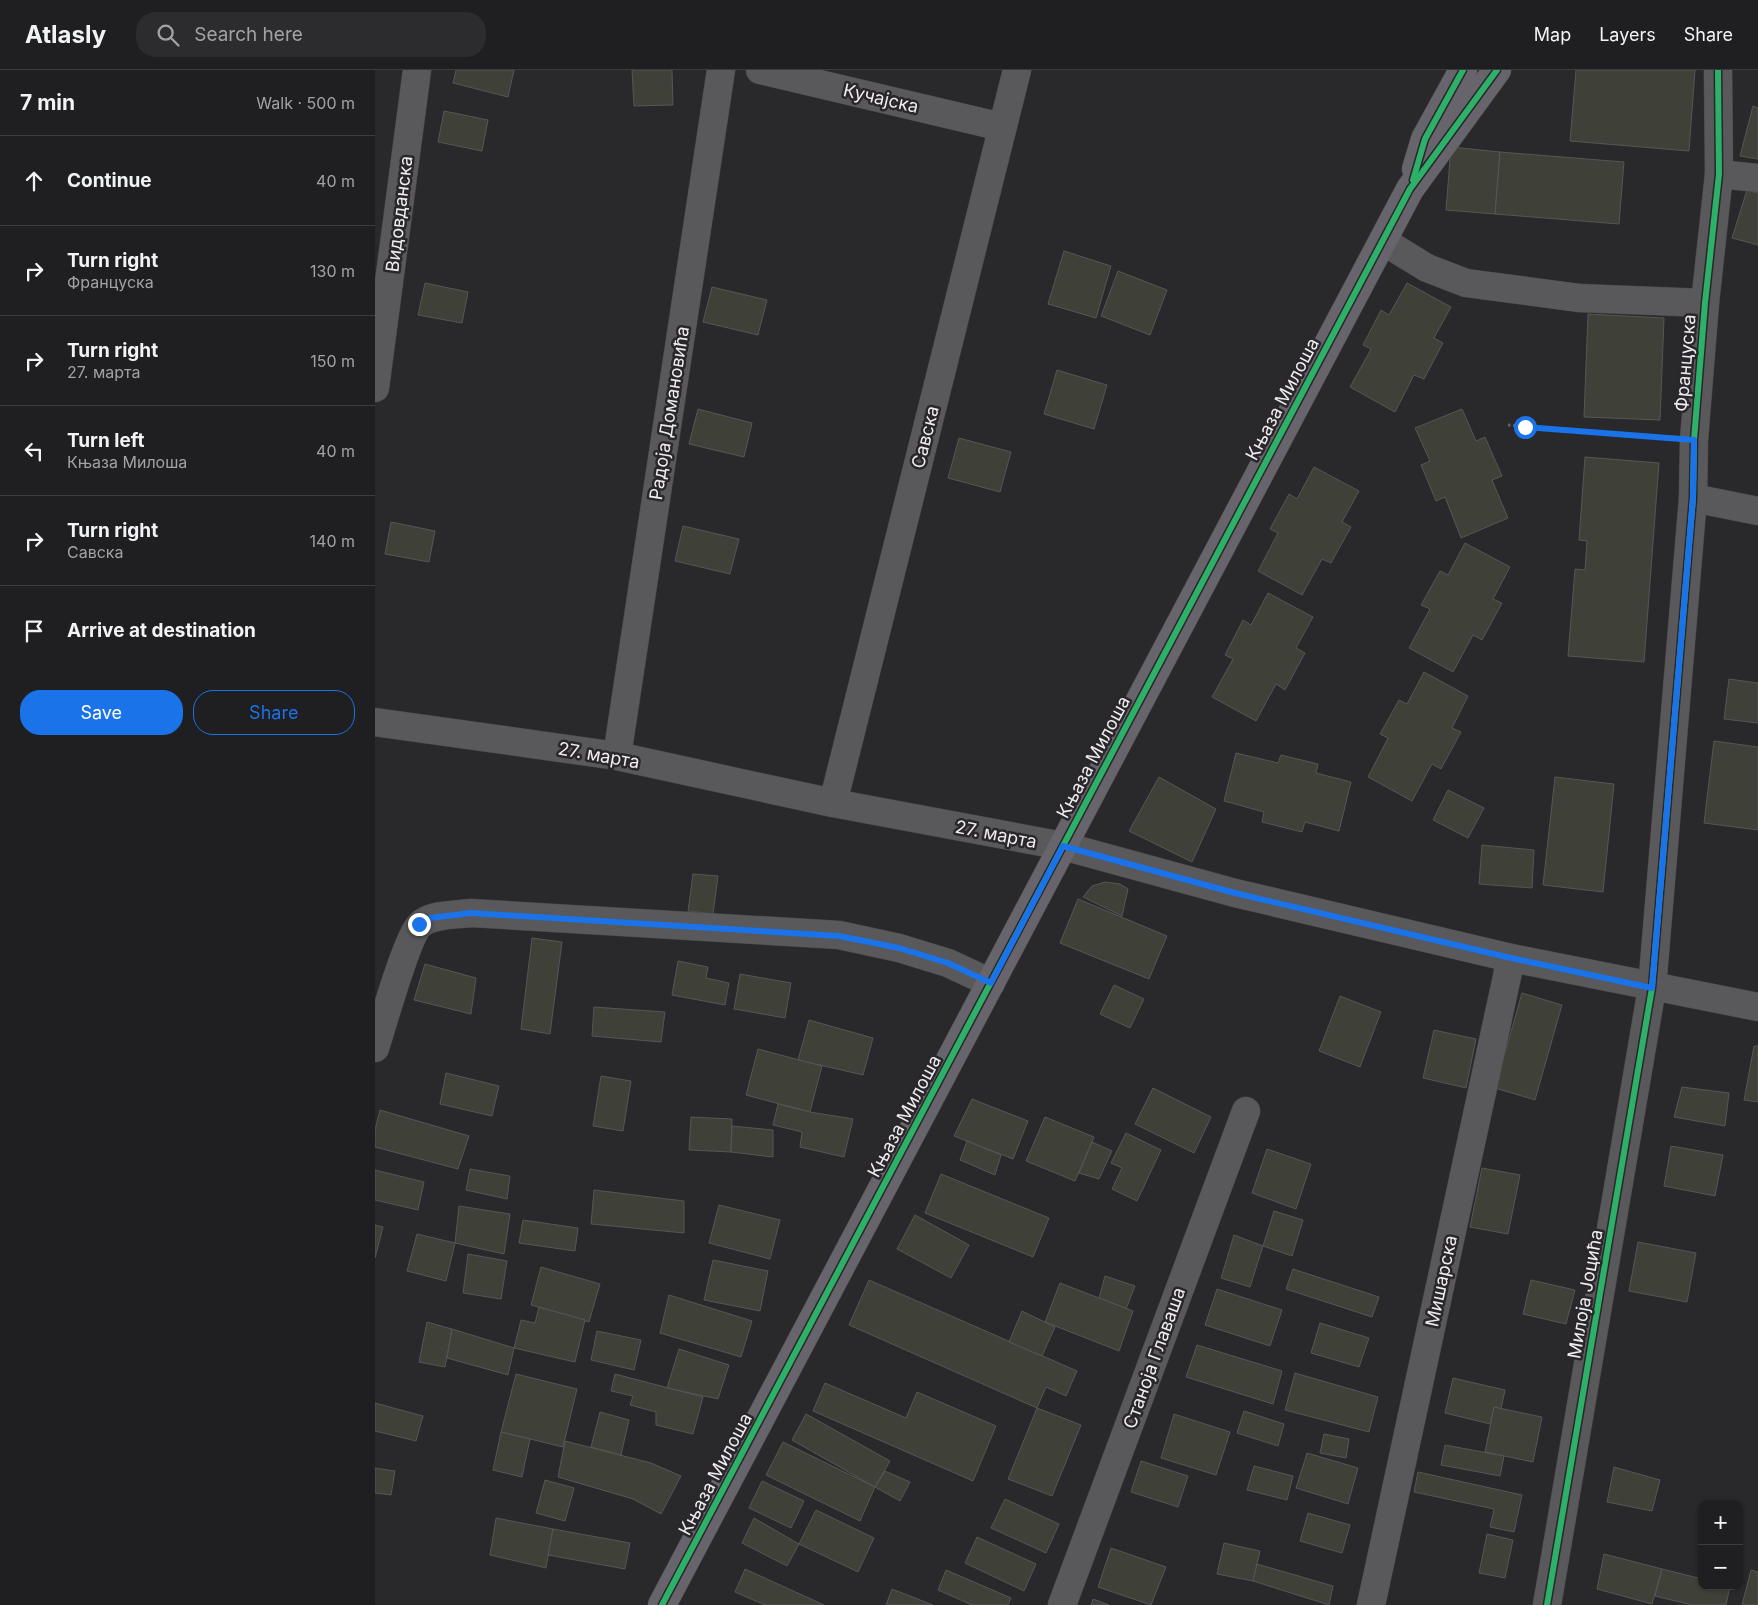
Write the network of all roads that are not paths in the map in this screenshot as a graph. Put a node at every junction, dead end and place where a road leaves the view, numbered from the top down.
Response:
1 (417, 70) edge
2 (721, 70) edge
3 (760, 70) edge
4 (1017, 70) edge
5 (1463, 70) edge
6 (1497, 70) edge
7 (1718, 70) edge
8 (1730, 70) edge
9 (1719, 114) junction
10 (1002, 127) junction
11 (1719, 174) junction
12 (1758, 178) edge
13 (1410, 189) junction
14 (1383, 241) junction
15 (1705, 302) junction
16 (375, 388) edge
17 (1693, 498) junction
18 (1758, 511) edge
19 (375, 722) edge
20 (617, 756) junction
21 (833, 803) junction
22 (1063, 846) junction
23 (1511, 958) junction
24 (991, 983) junction
25 (1652, 988) junction
26 (1758, 1007) edge
27 (375, 1048) edge
28 (1246, 1111) dead end
29 (662, 1605) edge
30 (1063, 1605) edge
31 (1371, 1605) edge
32 (1547, 1605) edge

1 - 16 street, Видовданска
2 - 20 street, Радоја Домановића
3 - 10 street, Кучајска
4 - 10 street, Савска
5 - 13 main road, Књаза Милоша
6 - 13 main road, Књаза Милоша
7 - 9 street, Француска
8 - 9 street, Француска
9 - 11 street, Француска
10 - 21 street, Савска
11 - 12 street
11 - 15 street, Француска
13 - 14 main road, Књаза Милоша
14 - 15 street
14 - 22 main road, Књаза Милоша
15 - 17 street, Француска
17 - 18 street
17 - 25 street, Француска
19 - 20 street, 27. марта
20 - 21 street, 27. марта
21 - 22 street, 27. марта
22 - 23 street, 27. марта
22 - 24 main road, Књаза Милоша
23 - 25 street, 27. марта
23 - 31 street, Мишарска
24 - 27 street
24 - 29 main road, Књаза Милоша
25 - 26 street, 27. марта
25 - 32 street, Милоја Јоцића
28 - 30 street, Станоја Главаша

